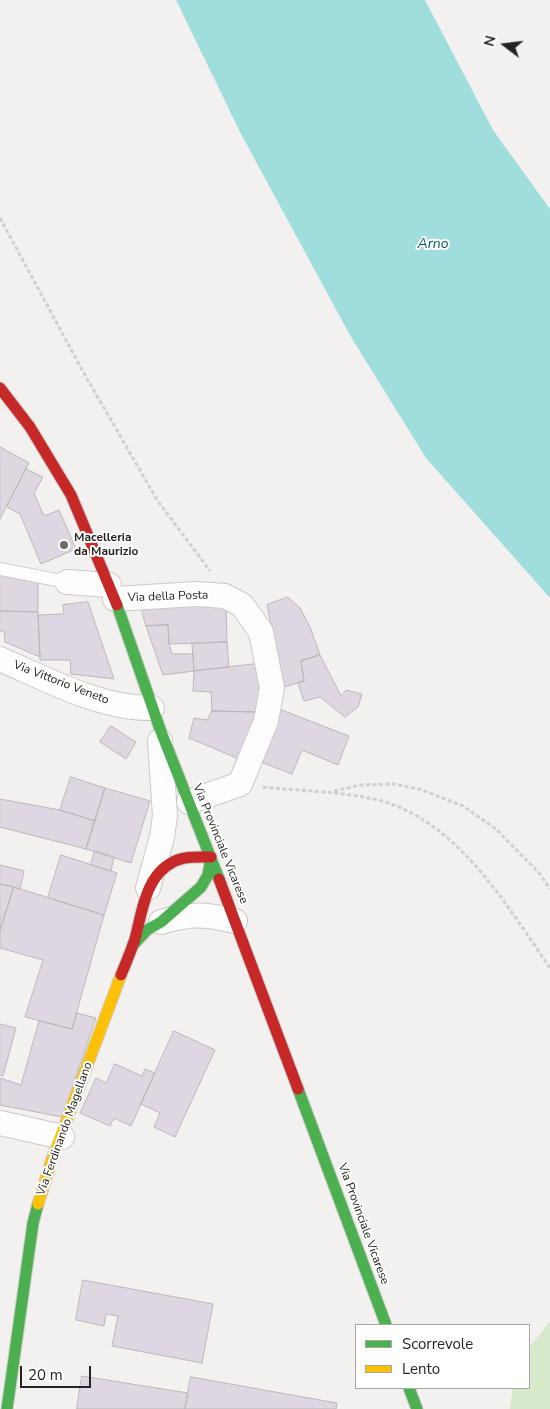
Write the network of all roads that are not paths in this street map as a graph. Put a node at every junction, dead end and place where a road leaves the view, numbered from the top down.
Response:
1 (0, 388) edge
2 (0, 569) edge
3 (67, 582) joint
4 (112, 592) junction
5 (0, 659) edge
6 (156, 719) junction
7 (189, 802) junction
8 (211, 857) junction
9 (146, 893) junction
10 (235, 921) junction
11 (161, 922) junction
12 (133, 945) junction
13 (0, 1123) edge
14 (62, 1136) junction
15 (386, 1324) edge
16 (409, 1389) edge
17 (5, 1406) edge
18 (417, 1409) edge

1 - 4 main road, Via Provinciale Vicarese
2 - 3 lane
3 - 4 street, Via della Posta
4 - 6 main road, Via Provinciale Vicarese
4 - 7 street, Via della Posta
5 - 6 street, Via Vittorio Veneto
6 - 7 main road, Via Provinciale Vicarese
6 - 9 street
7 - 8 main road, Via Provinciale Vicarese
8 - 9 main road, Via Ferdinando Magellano
8 - 10 main road, Via Provinciale Vicarese
8 - 11 main road
9 - 12 main road, Via Ferdinando Magellano
10 - 11 street
10 - 15 main road, Via Provinciale Vicarese
11 - 12 main road
12 - 14 main road, Via Ferdinando Magellano
13 - 14 street
14 - 17 main road, Via Ferdinando Magellano
16 - 18 main road

